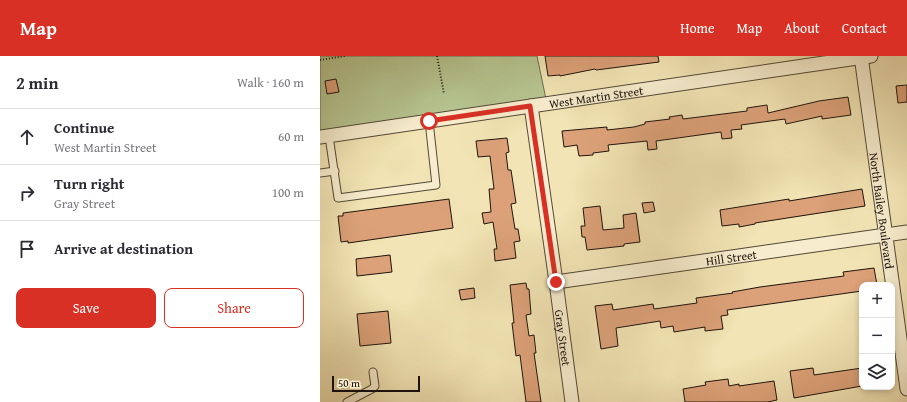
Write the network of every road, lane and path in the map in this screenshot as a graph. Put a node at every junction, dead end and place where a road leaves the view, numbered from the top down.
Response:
1 (345, 56) edge
2 (437, 56) edge
3 (864, 57) edge
4 (320, 60) edge
5 (444, 94) dead end
6 (530, 106) junction
7 (429, 121) junction
8 (325, 136) edge
9 (335, 171) junction
10 (320, 173) edge
11 (907, 232) edge
12 (886, 235) junction
13 (556, 282) junction
14 (373, 372) dead end
15 (907, 389) edge
16 (347, 402) edge
17 (572, 402) edge

1 - 4 path
2 - 5 path
3 - 6 street, West Martin Street
3 - 12 street, North Bailey Boulevard
6 - 7 street, West Martin Street
6 - 13 street, Gray Street
7 - 8 street, West Martin Street
7 - 9 lane
8 - 9 lane
9 - 10 lane
11 - 12 street, Hill Street
12 - 13 street, Hill Street
12 - 15 street, North Bailey Boulevard
13 - 17 street, Gray Street
14 - 16 lane

